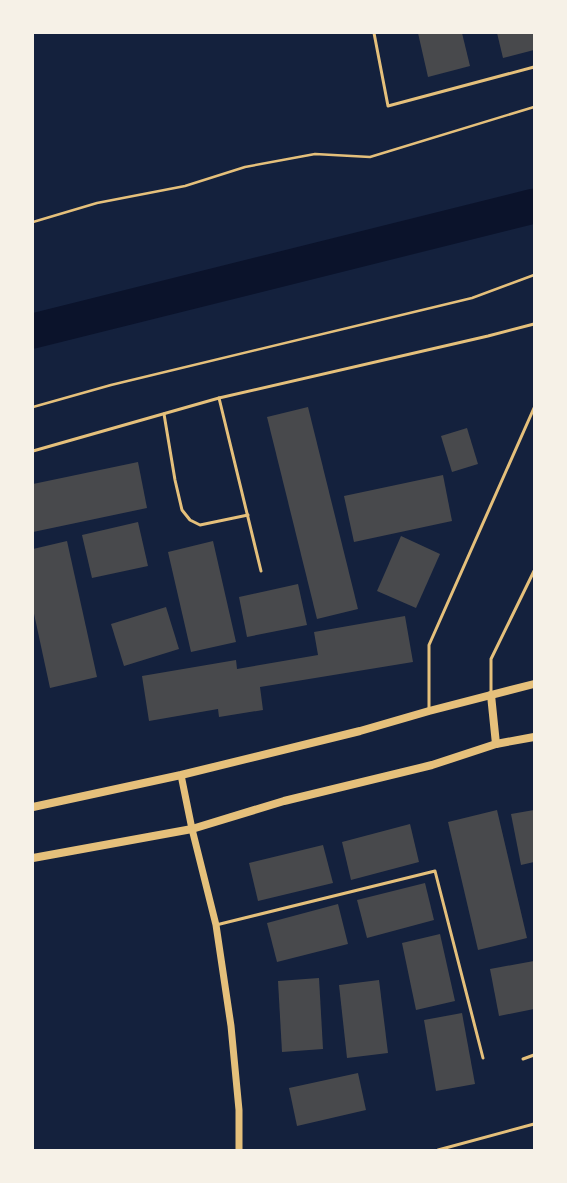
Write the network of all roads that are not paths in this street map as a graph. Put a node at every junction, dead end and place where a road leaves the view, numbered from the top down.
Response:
1 (374, 33) edge
2 (534, 67) edge
3 (534, 324) edge
4 (219, 398) junction
5 (534, 408) edge
6 (164, 414) junction
7 (33, 451) edge
8 (248, 514) junction
9 (261, 571) dead end
10 (534, 571) edge
11 (534, 684) edge
12 (491, 695) junction
13 (429, 711) junction
14 (534, 736) edge
15 (496, 744) junction
16 (181, 775) junction
17 (33, 806) edge
18 (192, 829) junction
19 (33, 858) edge
20 (216, 925) junction
21 (534, 1055) edge
22 (483, 1058) dead end
23 (523, 1059) dead end
24 (534, 1124) edge
25 (239, 1150) edge
26 (438, 1150) edge

1 - 2 lane
3 - 4 lane
4 - 6 lane
4 - 8 lane
5 - 13 lane
6 - 7 lane
6 - 8 lane
8 - 9 lane
10 - 12 lane
11 - 12 main road
12 - 13 main road
12 - 15 main road
13 - 16 main road
14 - 15 main road
15 - 18 main road
16 - 17 main road
16 - 18 street
18 - 19 main road
18 - 20 street
20 - 22 lane
20 - 25 street
21 - 23 lane
24 - 26 lane

